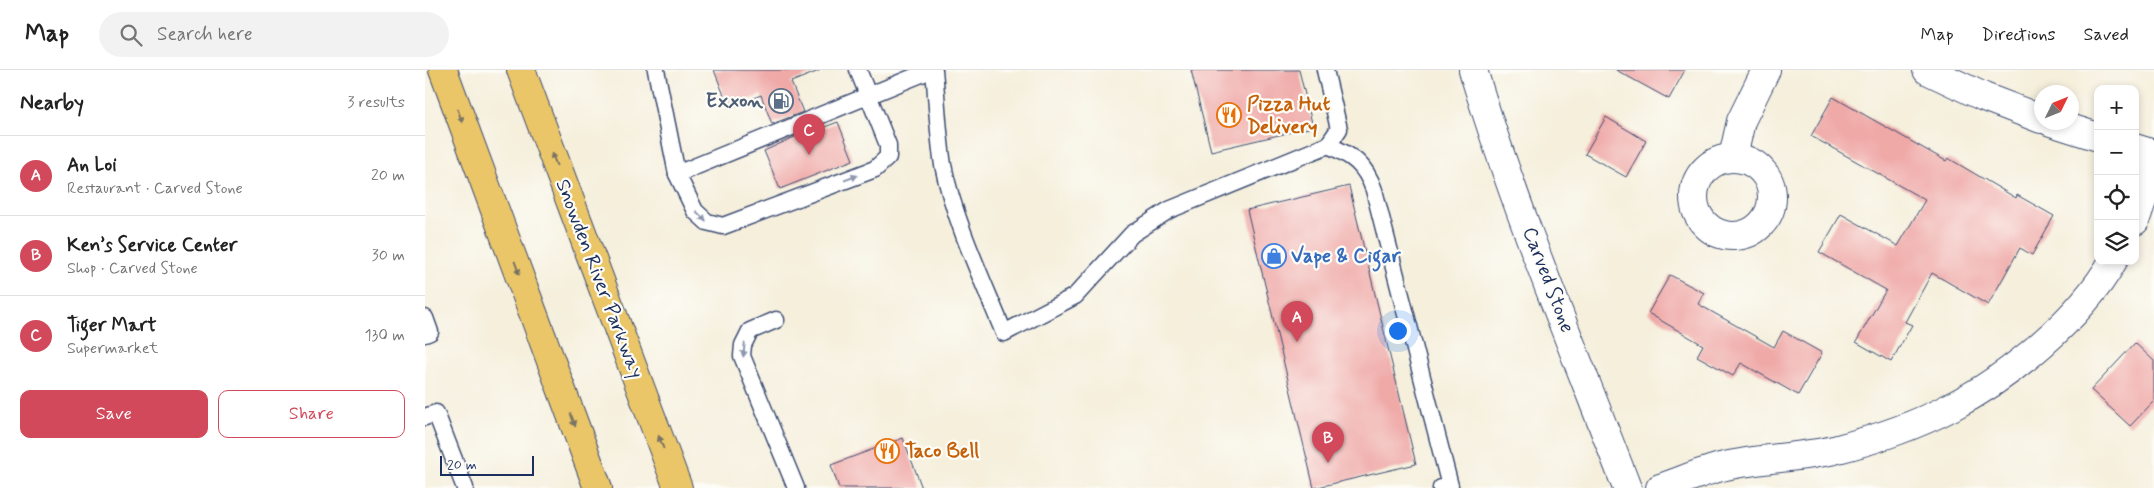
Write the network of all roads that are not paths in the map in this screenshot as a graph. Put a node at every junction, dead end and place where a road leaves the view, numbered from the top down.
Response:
1 (443, 70) edge
2 (521, 70) edge
3 (656, 70) edge
4 (858, 70) edge
5 (932, 70) edge
6 (1325, 70) edge
7 (1473, 70) edge
8 (1766, 70) edge
9 (1927, 70) edge
10 (868, 96) junction
11 (2034, 116) edge
12 (2076, 130) edge
13 (2094, 136) edge
14 (1329, 145) junction
15 (2139, 149) edge
16 (2154, 154) edge
17 (1733, 157) dead end
18 (2154, 167) edge
19 (677, 174) junction
20 (2135, 220) edge
21 (2110, 265) edge
22 (425, 318) edge
23 (776, 320) dead end
24 (425, 334) edge
25 (425, 417) edge
26 (465, 488) edge
27 (599, 488) edge
28 (678, 488) edge
29 (795, 488) edge
30 (1441, 488) edge
31 (1627, 488) edge
32 (1661, 488) edge

1 -> 27 main road
28 -> 2 main road, Snowden River Parkway
3 - 19 lane
4 - 10 lane
5 - 10 lane
5 - 14 lane
6 - 14 lane
7 - 31 street, Carved Stone
8 - 17 street
9 - 11 street
10 - 19 lane
19 -> 10 lane
12 - 13 street
14 - 30 lane
15 - 16 street
18 - 20 street
21 - 32 street
22 - 24 lane
23 -> 29 lane
25 - 26 lane

